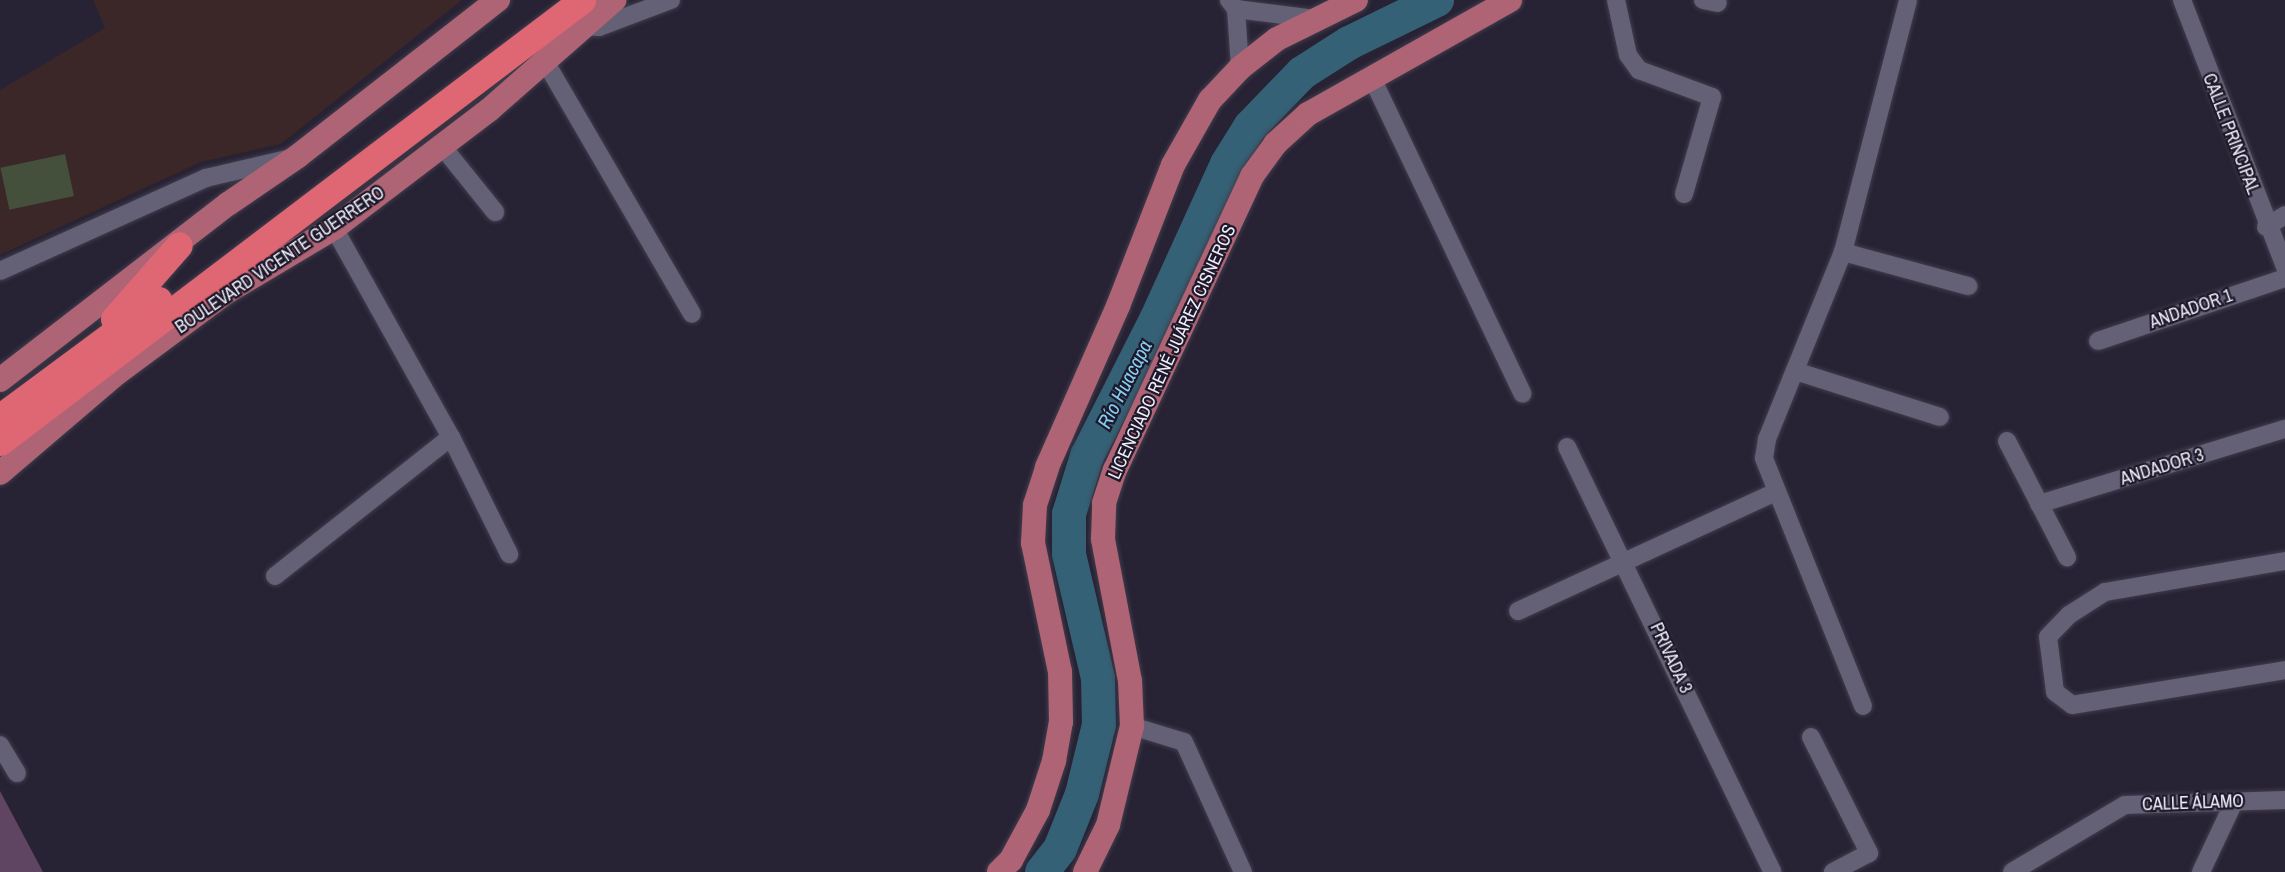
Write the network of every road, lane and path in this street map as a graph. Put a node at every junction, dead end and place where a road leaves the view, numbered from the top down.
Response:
1 (498, 0) edge
2 (553, 0) edge
3 (614, 0) edge
4 (671, 0) edge
5 (1356, 0) edge
6 (1510, 0) edge
7 (1616, 0) edge
8 (1908, 0) edge
9 (2182, 0) edge
10 (1232, 4) edge
11 (581, 13) edge
12 (1315, 19) junction
13 (546, 63) junction
14 (1240, 68) junction
15 (1371, 76) junction
16 (442, 146) junction
17 (298, 156) junction
18 (206, 178) junction
19 (1684, 194) dead end
20 (228, 204) junction
21 (495, 212) dead end
22 (2285, 215) edge
23 (297, 218) junction
24 (2266, 227) junction
25 (334, 228) junction
26 (179, 245) junction
27 (1843, 252) junction
28 (2285, 267) edge
29 (0, 271) edge
30 (2285, 278) edge
31 (1968, 286) dead end
32 (225, 293) junction
33 (692, 314) dead end
34 (2098, 341) dead end
35 (81, 357) junction
36 (1795, 372) junction
37 (0, 380) edge
38 (1522, 394) dead end
39 (0, 417) edge
40 (1940, 417) dead end
41 (2285, 429) edge
42 (451, 437) junction
43 (2007, 441) dead end
44 (0, 442) edge
45 (1567, 447) dead end
46 (0, 472) edge
47 (1775, 492) junction
48 (2039, 504) junction
49 (509, 554) dead end
50 (2067, 557) dead end
51 (1625, 560) junction
52 (2285, 561) edge
53 (275, 576) dead end
54 (1518, 611) dead end
55 (2285, 670) edge
56 (1863, 706) dead end
57 (1131, 726) junction
58 (1811, 737) dead end
59 (0, 746) edge
60 (17, 773) dead end
61 (2285, 800) edge
62 (2234, 801) junction
63 (1088, 870) edge
64 (999, 872) edge
65 (1243, 872) edge
66 (1772, 872) edge
67 (1833, 872) edge
68 (2012, 872) edge
69 (2201, 872) edge

1 - 17 main road
2 - 35 highway, BOULEVARD VICENTE GUERRERO
3 - 11 main road, BOULEVARD VICENTE GUERRERO
4 - 11 street
5 - 12 main road
6 - 15 main road, LICENCIADO RENÉ JUÁREZ CISNEROS
7 - 19 street
8 - 27 street
9 - 24 street, CALLE PRINCIPAL
10 - 12 street
10 - 14 street
11 - 13 main road, BOULEVARD VICENTE GUERRERO
11 - 23 highway, BOULEVARD VICENTE GUERRERO
12 - 14 main road
13 - 16 main road, BOULEVARD VICENTE GUERRERO
13 - 33 street
14 - 64 main road
15 - 38 street
15 - 57 main road, LICENCIADO RENÉ JUÁREZ CISNEROS
16 - 21 street
16 - 25 main road, BOULEVARD VICENTE GUERRERO
17 - 18 street
17 - 20 main road
18 - 20 street
18 - 29 street
20 - 26 main road
22 - 24 street
23 - 32 highway
23 - 44 highway, BOULEVARD VICENTE GUERRERO
24 - 28 street, CALLE PRINCIPAL
25 - 32 main road, BOULEVARD VICENTE GUERRERO
25 - 42 street
26 - 35 highway
26 - 37 main road
27 - 31 street
27 - 36 street
30 - 34 street, ANDADOR 1
32 - 46 main road, BOULEVARD VICENTE GUERRERO
35 - 39 highway, BOULEVARD VICENTE GUERRERO
36 - 40 street
36 - 47 street
41 - 48 street, ANDADOR 3
42 - 49 street
42 - 53 street
43 - 48 street
45 - 51 street, PRIVADA 3
47 - 51 street
47 - 56 street
48 - 50 street
51 - 54 street
51 - 66 street, PRIVADA 3
52 - 55 street
57 - 63 main road, LICENCIADO RENÉ JUÁREZ CISNEROS
57 - 65 street
58 - 67 street
59 - 60 street
61 - 62 street, CALLE ÁLAMO
62 - 68 street, CALLE ÁLAMO
62 - 69 street

